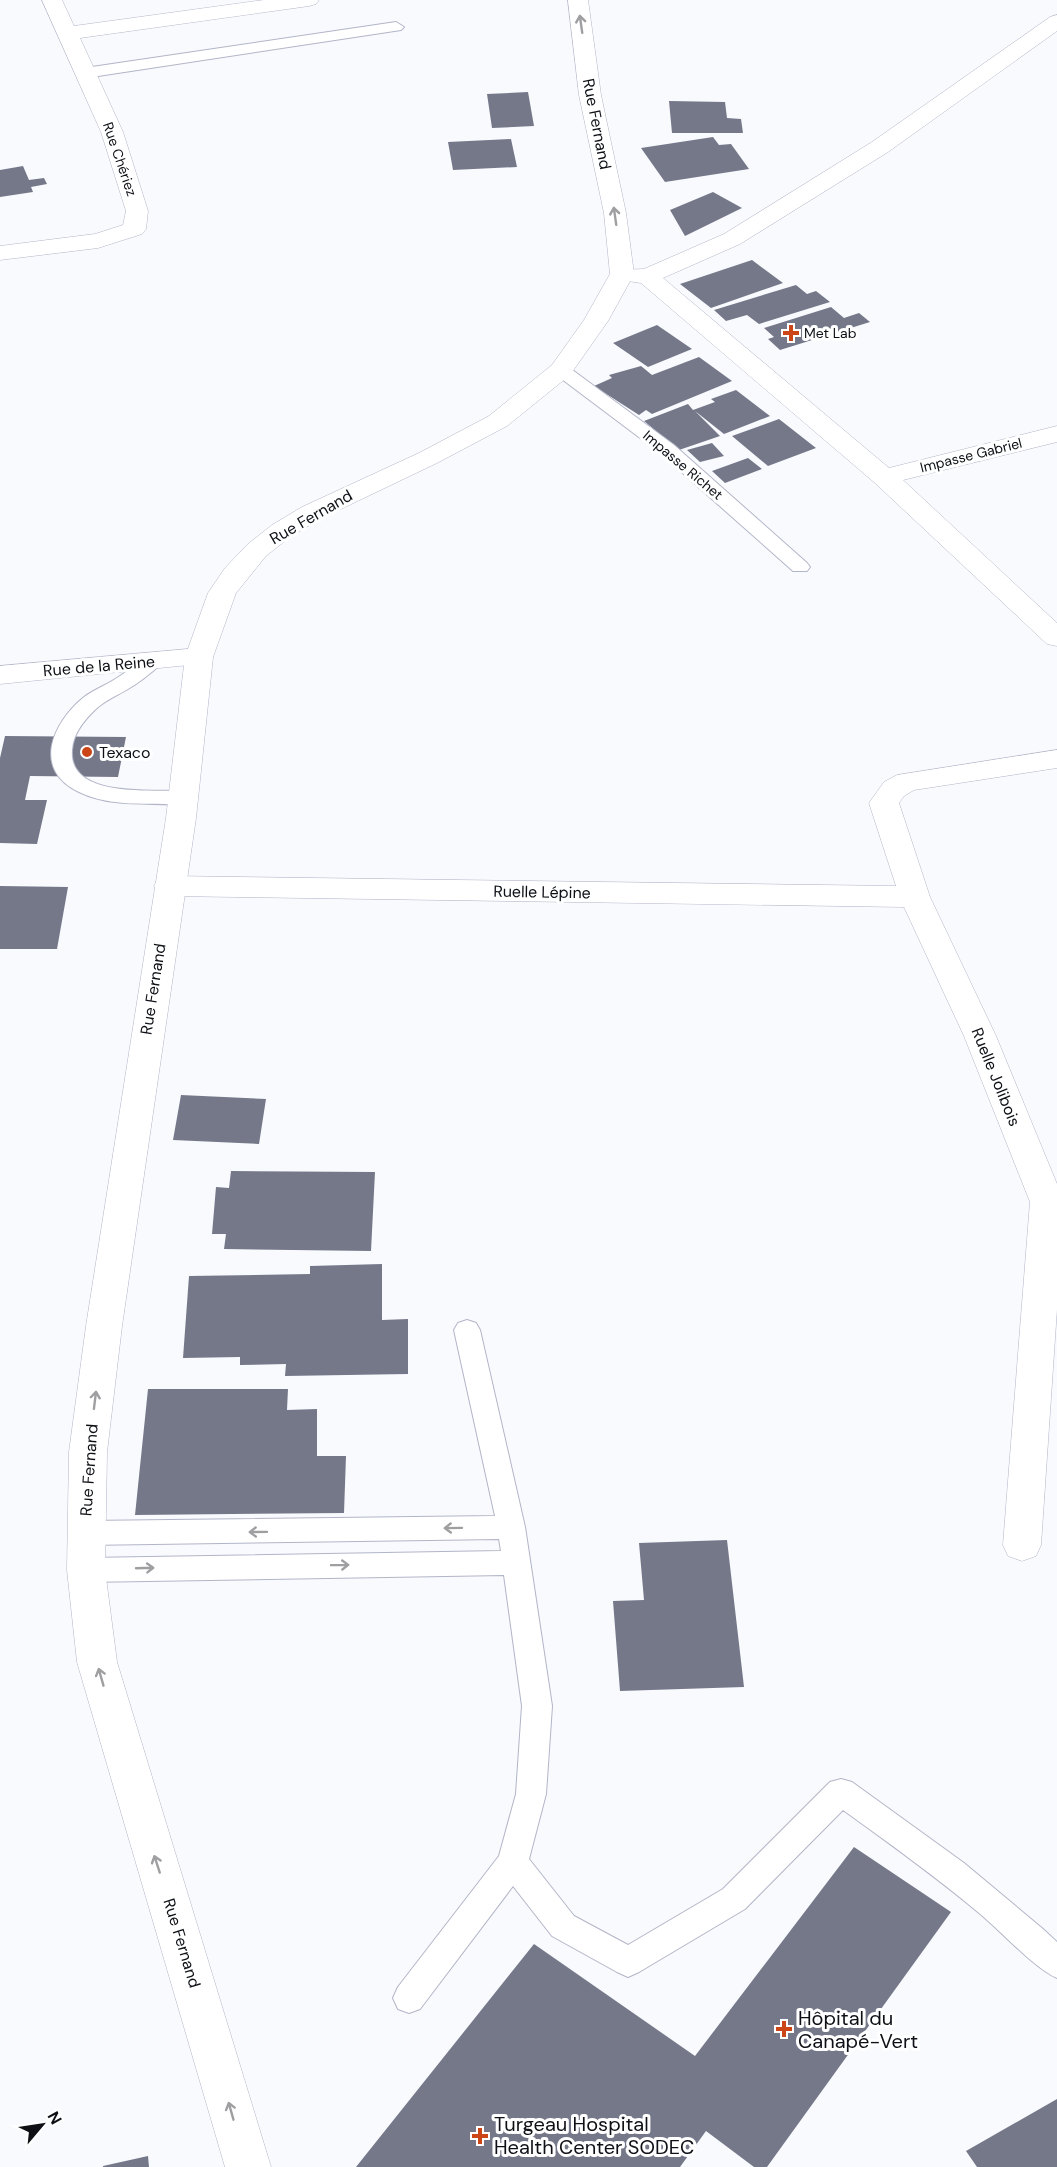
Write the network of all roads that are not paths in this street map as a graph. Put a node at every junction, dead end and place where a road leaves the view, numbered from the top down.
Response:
1 (52, 0) edge
2 (309, 0) edge
3 (578, 0) edge
4 (1057, 21) edge
5 (396, 27) dead end
6 (68, 33) junction
7 (85, 73) junction
8 (0, 254) edge
9 (634, 275) junction
10 (561, 370) junction
11 (1057, 434) edge
12 (884, 477) junction
13 (800, 567) dead end
14 (1057, 638) edge
15 (199, 657) junction
16 (154, 660) junction
17 (0, 675) edge
18 (1057, 759) edge
19 (183, 798) junction
20 (169, 886) junction
21 (915, 897) junction
22 (1052, 1202) edge
23 (468, 1330) dead end
24 (511, 1527) junction
25 (85, 1533) junction
26 (1022, 1545) dead end
27 (517, 1563) junction
28 (86, 1570) junction
29 (513, 1862) junction
30 (1057, 1963) edge
31 (409, 1998) dead end
32 (248, 2167) edge

1 - 6 street, Rue Chériez
2 - 6 street
9 -> 3 street, Rue Fernand
4 - 9 street
5 - 7 lane
6 - 7 street, Rue Chériez
7 - 8 street, Rue Chériez
9 - 10 street, Rue Fernand
9 - 12 street
10 - 13 lane, Impasse Richet
10 - 15 street, Rue Fernand
11 - 12 street, Impasse Gabriel
12 - 14 street
15 - 16 street, Rue de la Reine
15 - 19 street, Rue Fernand
16 - 17 street, Rue de la Reine
16 - 19 lane
18 - 21 street, Ruelle Jolibois
19 - 20 street, Rue Fernand
20 - 21 street, Ruelle Lépine
25 -> 20 street, Rue Fernand
21 - 22 street, Ruelle Jolibois
22 - 26 street, Ruelle Jolibois
23 - 24 lane
24 -> 25 lane
24 - 27 lane
25 - 28 street, Rue Fernand
28 -> 27 lane
27 - 29 lane
32 -> 28 street, Rue Fernand
29 - 30 lane
29 - 31 lane

